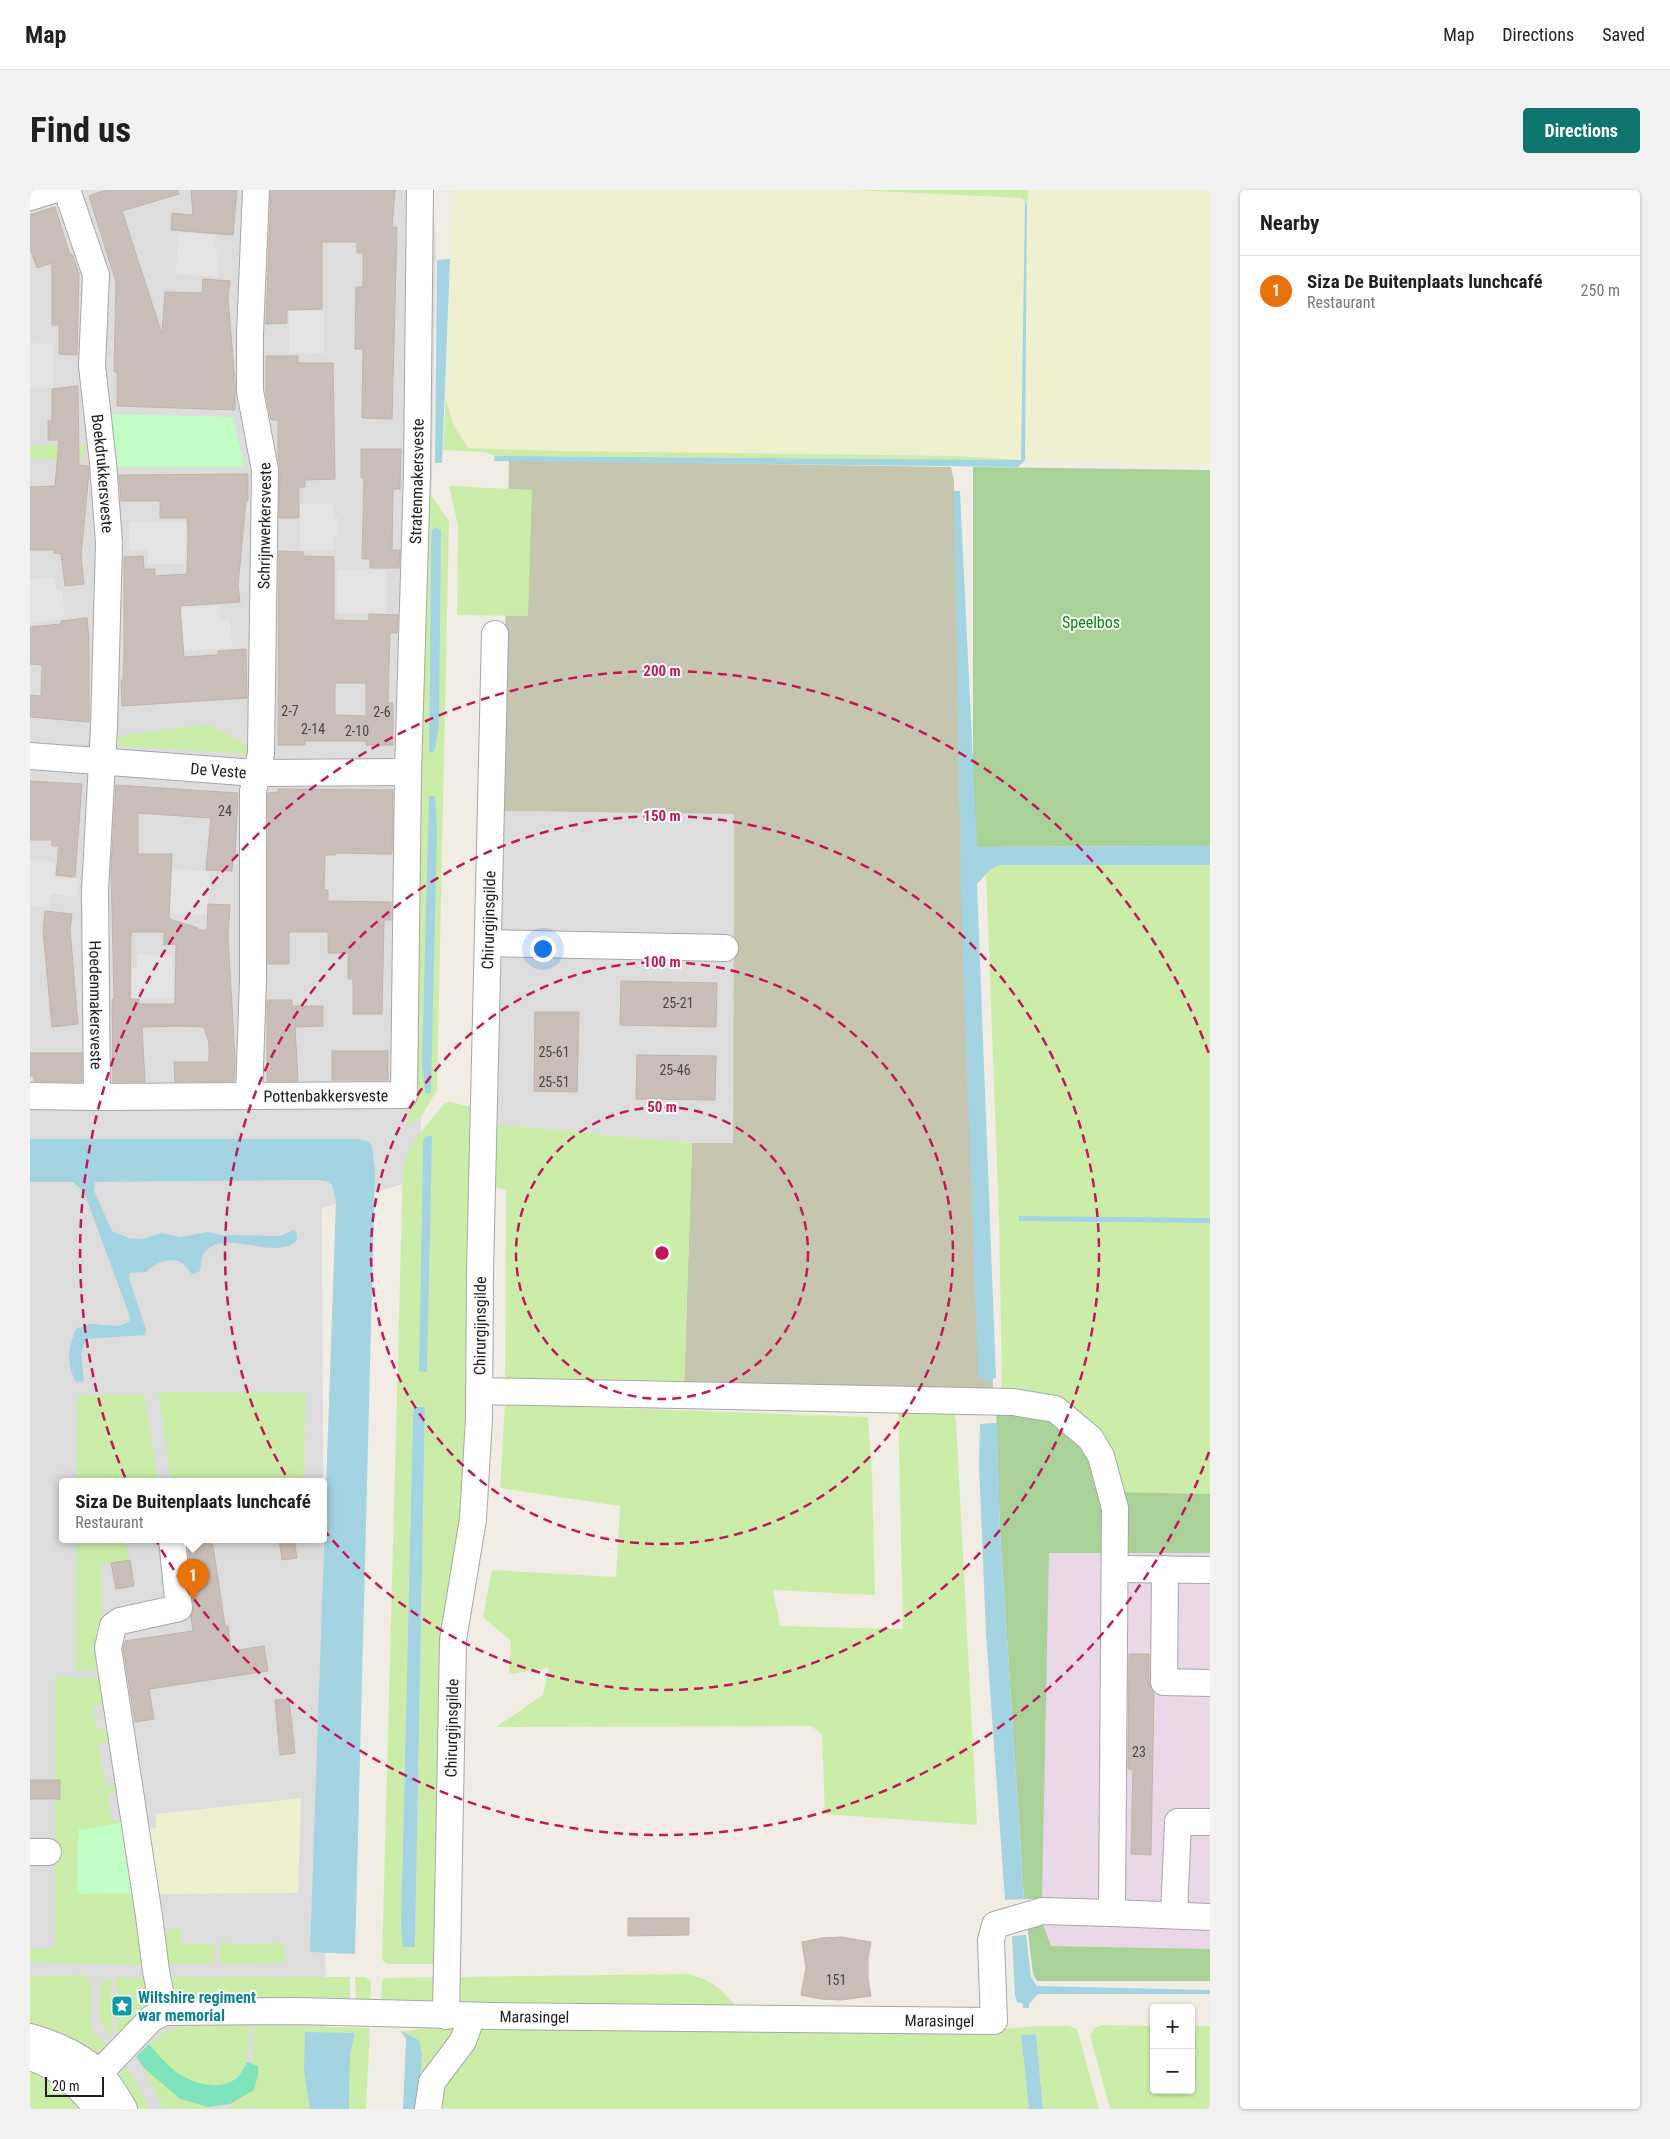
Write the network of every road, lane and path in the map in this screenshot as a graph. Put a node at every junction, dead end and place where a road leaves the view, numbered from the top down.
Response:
1 (53, 190) edge
2 (67, 190) edge
3 (256, 190) edge
4 (420, 190) edge
5 (30, 197) edge
6 (495, 634) dead end
7 (30, 756) edge
8 (102, 762) junction
9 (408, 772) junction
10 (256, 773) junction
11 (489, 943) junction
12 (725, 948) dead end
13 (249, 1095) junction
14 (30, 1096) edge
15 (96, 1097) junction
16 (479, 1391) junction
17 (172, 1543) edge
18 (1114, 1569) junction
19 (1165, 1569) junction
20 (1210, 1570) edge
21 (1210, 1683) edge
22 (1210, 1822) edge
23 (1112, 1913) junction
24 (1174, 1915) junction
25 (1210, 1917) edge
26 (164, 2012) junction
27 (446, 2016) junction
28 (472, 2016) junction
29 (30, 2037) edge
30 (30, 2057) edge
31 (92, 2091) edge
32 (124, 2109) edge
33 (428, 2109) edge

1 - 5 street
2 - 8 street, Boekdrukkersveste
3 - 10 street, Schrijnwerkersveste
4 - 9 street, Stratenmakersveste
6 - 11 street, Chirurgijnsgilde
7 - 8 street, De Veste
8 - 10 street, De Veste
8 - 15 street, Hoedenmakersveste
9 - 10 street, De Veste
9 - 13 street, Pottenbakkersveste
10 - 13 street, Pottenbakkersveste
11 - 12 street
11 - 16 street, Chirurgijnsgilde
13 - 15 street
14 - 15 street
16 - 18 street
16 - 27 street, Chirurgijnsgilde
17 - 26 street
18 - 19 street
18 - 23 street
19 - 20 street
19 - 21 street
22 - 24 street
23 - 24 street
23 - 28 street, Marasingel
24 - 25 street
26 - 27 street, Marasingel
26 - 31 street
27 - 28 street, Marasingel
28 - 33 street
29 - 31 street
30 - 31 street
31 - 32 street

